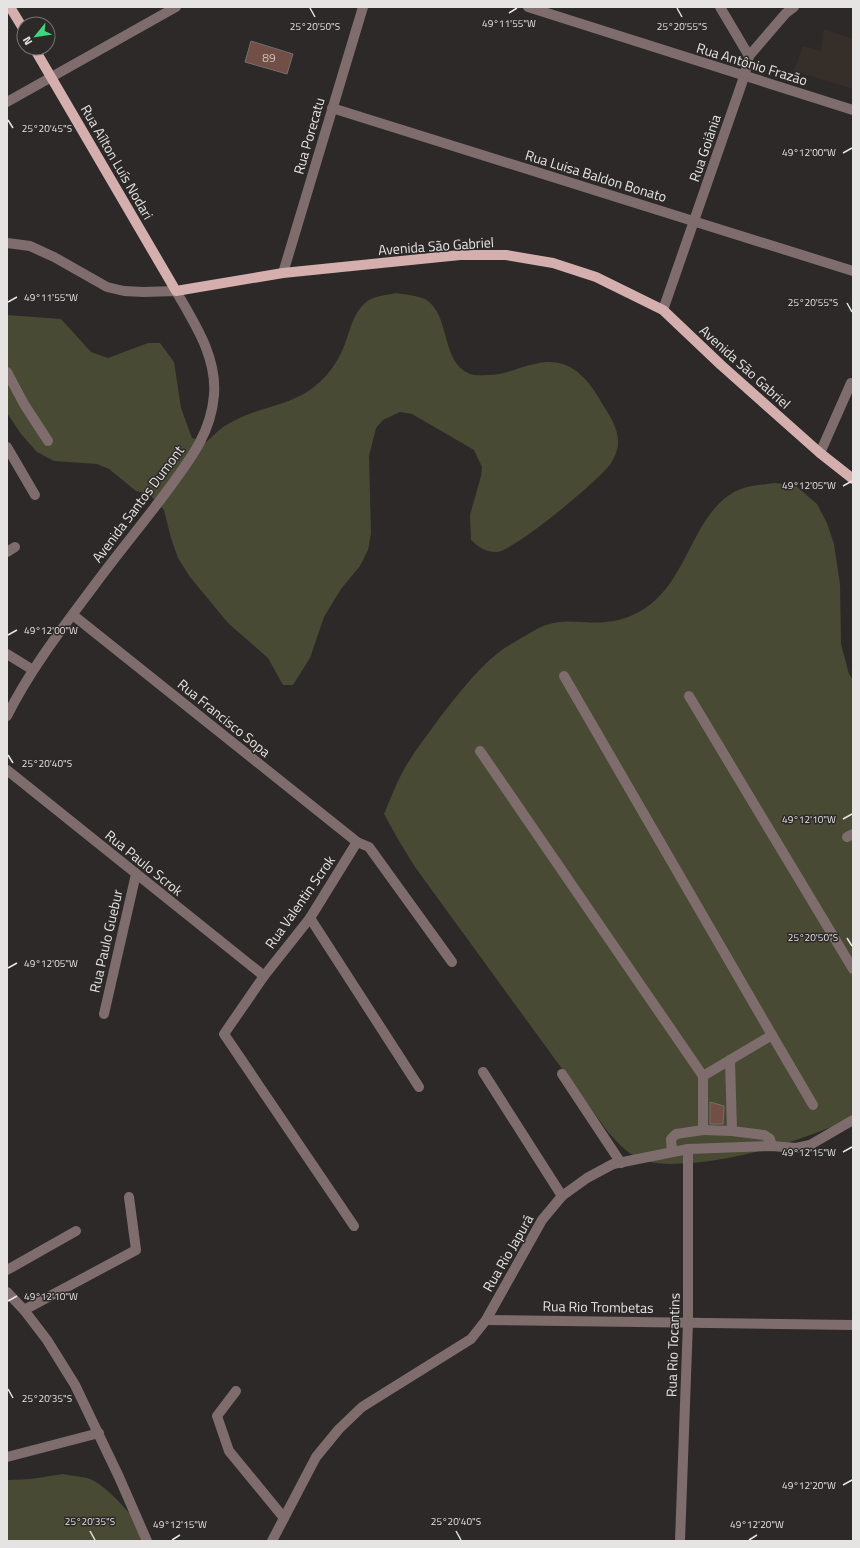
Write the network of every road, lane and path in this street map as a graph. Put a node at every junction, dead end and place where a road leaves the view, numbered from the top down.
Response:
1 (10, 7) edge
2 (176, 7) edge
3 (363, 7) edge
4 (528, 7) edge
5 (720, 7) edge
6 (794, 7) edge
7 (16, 17) edge
8 (39, 56) edge
9 (748, 56) junction
10 (51, 76) junction
11 (744, 77) junction
12 (7, 102) edge
13 (332, 108) junction
14 (853, 110) edge
15 (694, 222) junction
16 (7, 243) edge
17 (853, 271) edge
18 (283, 273) junction
19 (176, 291) junction
20 (662, 310) junction
21 (7, 372) edge
22 (851, 383) dead end
23 (48, 440) dead end
24 (7, 447) edge
25 (820, 453) junction
26 (853, 479) edge
27 (35, 495) dead end
28 (73, 615) junction
29 (7, 654) edge
30 (33, 670) junction
31 (564, 676) dead end
32 (689, 696) dead end
33 (7, 716) edge
34 (480, 751) dead end
35 (7, 770) edge
36 (357, 842) junction
37 (136, 874) junction
38 (310, 918) junction
39 (452, 962) dead end
40 (853, 969) edge
41 (264, 976) junction
42 (104, 1014) dead end
43 (772, 1035) junction
44 (730, 1060) junction
45 (483, 1072) dead end
46 (562, 1074) dead end
47 (703, 1076) junction
48 (419, 1087) dead end
49 (812, 1105) dead end
50 (851, 1123) edge
51 (703, 1130) junction
52 (732, 1131) junction
53 (772, 1146) junction
54 (688, 1149) junction
55 (672, 1152) junction
56 (622, 1163) junction
57 (562, 1196) junction
58 (129, 1197) dead end
59 (354, 1226) dead end
60 (76, 1231) dead end
61 (7, 1270) edge
62 (7, 1292) edge
63 (24, 1310) junction
64 (486, 1320) junction
65 (688, 1322) junction
66 (853, 1325) edge
67 (236, 1391) dead end
68 (99, 1433) junction
69 (7, 1457) edge
70 (284, 1518) junction
71 (147, 1541) edge
72 (272, 1541) edge
73 (680, 1541) edge

1 - 7 main road
2 - 10 street
3 - 13 street, Rua Porecatu
4 - 11 street, Rua Antônio Frazão
5 - 9 street
6 - 9 street
8 - 10 main road, Rua Aílton Luís Nodari
9 - 11 street, Rua Goiânia
10 - 12 street
10 - 19 main road, Rua Aílton Luís Nodari
11 - 14 street, Rua Antônio Frazão
11 - 15 street, Rua Goiânia
13 - 15 street, Rua Luisa Baldon Bonato
13 - 18 street, Rua Porecatu
15 - 17 street, Rua Luisa Baldon Bonato
15 - 20 street, Rua Goiânia
16 - 19 street, Avenida São Gabriel
18 - 19 main road, Avenida São Gabriel
18 - 20 main road, Avenida São Gabriel
19 - 28 street, Avenida Santos Dumont
20 - 25 main road, Avenida São Gabriel
21 - 23 street
22 - 25 street
24 - 27 street
25 - 26 main road, Avenida São Gabriel
28 - 30 street, Avenida Santos Dumont
28 - 36 street, Rua Francisco Sopa
29 - 30 street
30 - 33 street, Avenida Santos Dumont
31 - 43 street
32 - 40 street
34 - 47 street
35 - 37 street, Rua Paulo Scrok
36 - 38 street, Rua Valentin Scrok
36 - 39 street, Rua Francisco Sopa
37 - 41 street, Rua Paulo Scrok
37 - 42 street, Rua Paulo Guebur
38 - 41 street, Rua Valentin Scrok
38 - 48 street
41 - 59 street, Rua Valentin Scrok
43 - 44 street
43 - 49 street
44 - 47 street
44 - 52 street
45 - 57 street
46 - 56 street
47 - 51 street
50 - 53 street, Rua Rio Japurá
51 - 52 street
51 - 55 street
52 - 53 street
53 - 54 street, Rua Rio Japurá
54 - 55 street, Rua Rio Japurá
54 - 65 street, Rua Rio Tocantins
55 - 56 street, Rua Rio Japurá
56 - 57 street, Rua Rio Japurá
57 - 64 street, Rua Rio Japurá
58 - 63 street
60 - 61 street
62 - 63 street
63 - 68 street
64 - 65 street, Rua Rio Trombetas
64 - 70 street, Rua Rio Japurá
65 - 66 street, Rua Rio Trombetas
65 - 73 street, Rua Rio Tocantins
67 - 70 street
68 - 69 street
68 - 71 street
70 - 72 street, Rua Rio Japurá

